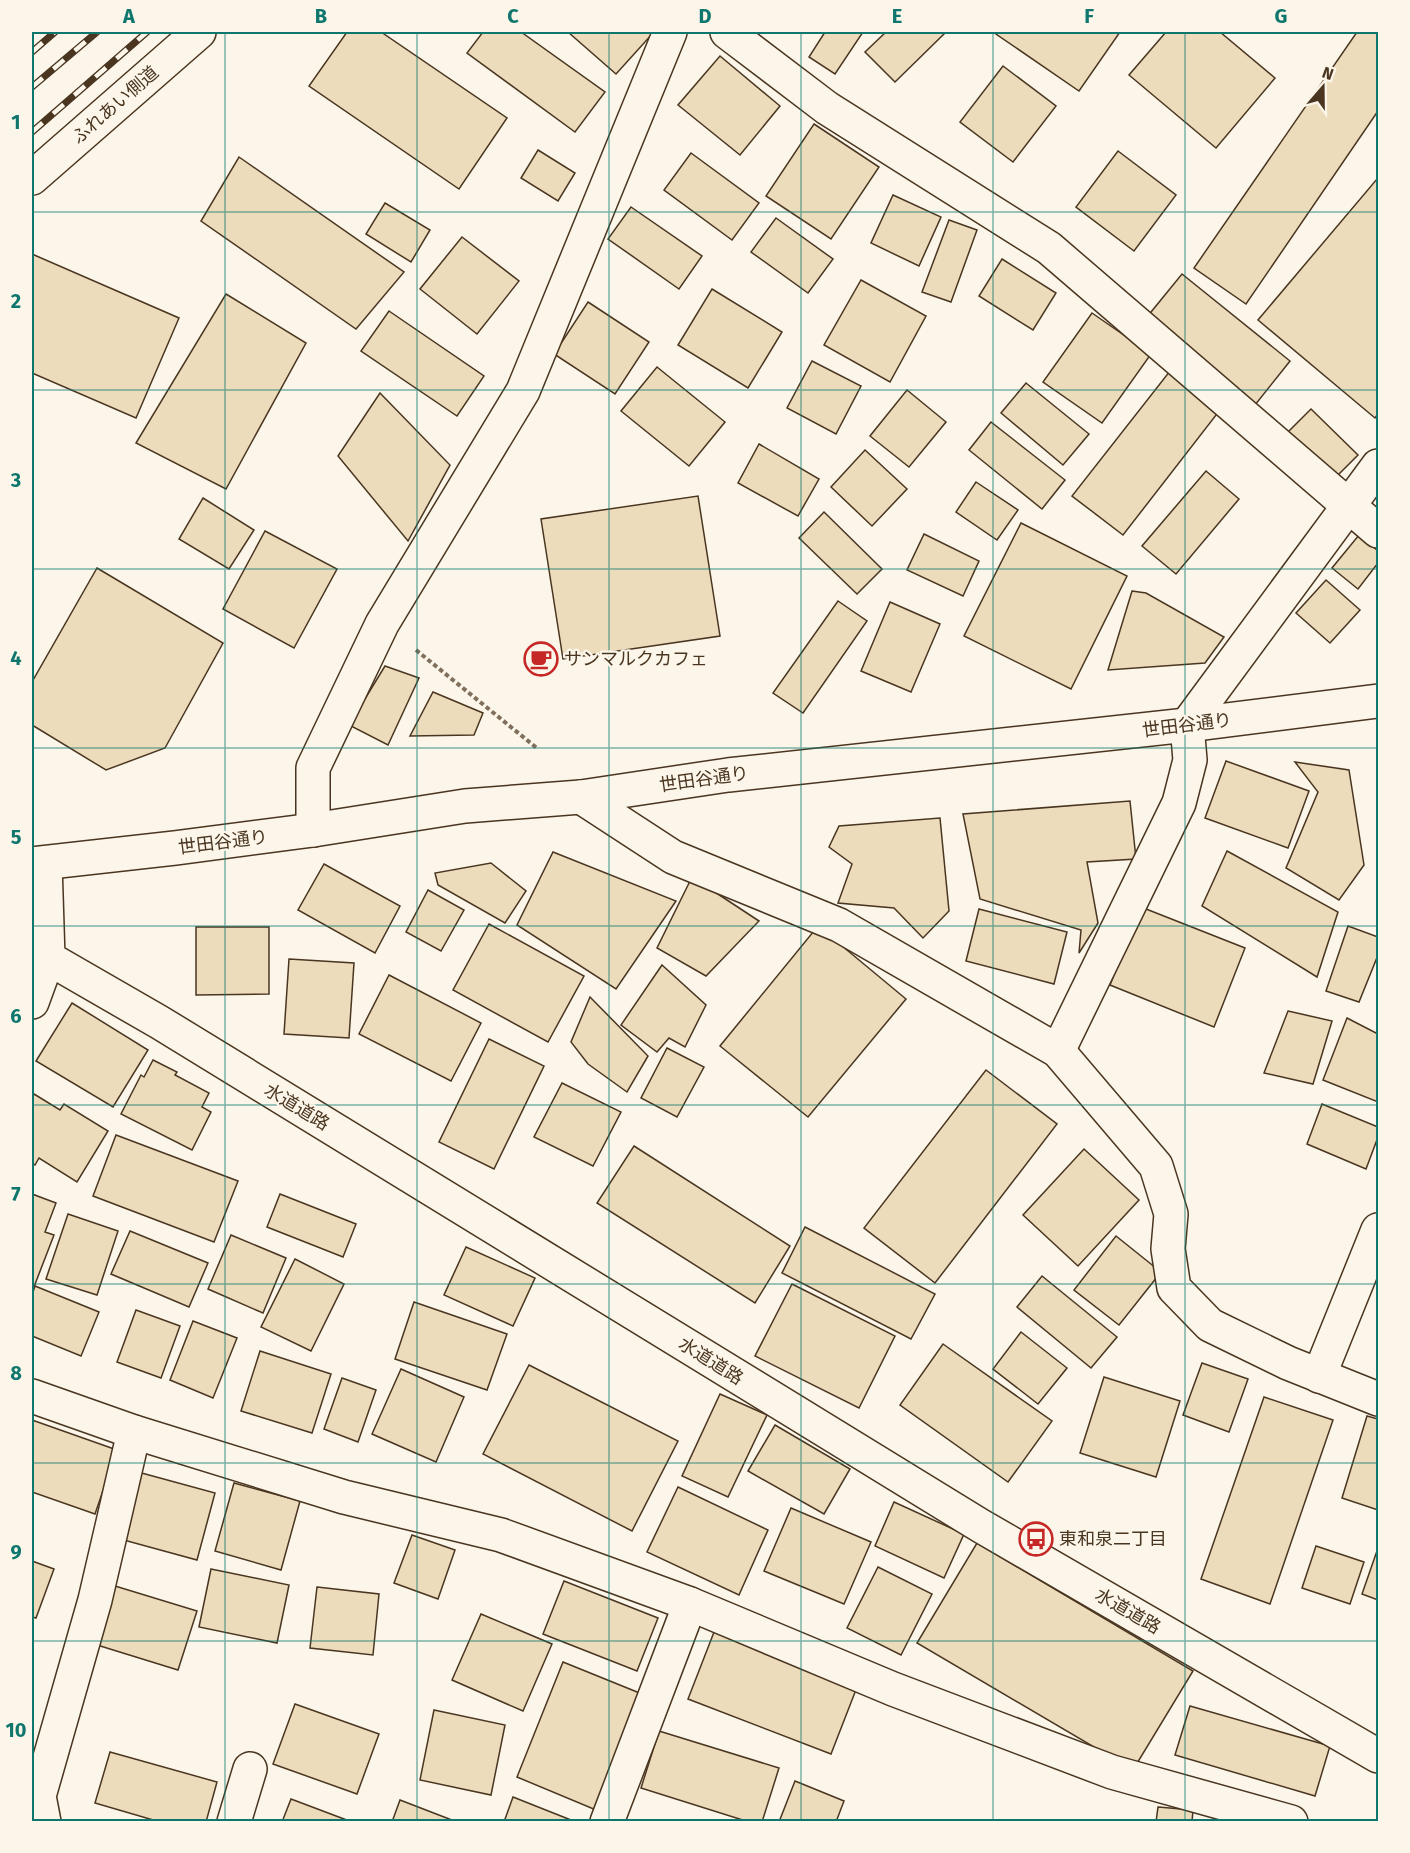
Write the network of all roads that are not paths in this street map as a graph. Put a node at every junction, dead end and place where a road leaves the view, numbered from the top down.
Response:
1 (199, 32) edge
2 (670, 32) edge
3 (727, 32) edge
4 (32, 178) edge
5 (1378, 466) edge
6 (1348, 505) junction
7 (1378, 531) edge
8 (1378, 701) edge
9 (1187, 725) junction
10 (580, 797) junction
11 (313, 830) junction
12 (38, 863) edge
13 (48, 958) junction
14 (32, 1002) edge
15 (1058, 1051) junction
16 (1378, 1230) edge
17 (1319, 1376) junction
18 (32, 1396) edge
19 (1378, 1399) edge
20 (134, 1432) junction
21 (690, 1604) junction
22 (1378, 1756) edge
23 (250, 1769) dead end
24 (44, 1821) edge
25 (234, 1821) edge
26 (607, 1821) edge
27 (1291, 1821) edge

1 - 4 street, ふれあい側道
2 - 11 street
3 - 6 street
5 - 6 street
6 - 7 street
6 - 9 street
8 - 9 street, 世田谷通り
9 - 10 street, 世田谷通り
9 - 15 street
10 - 11 street, 世田谷通り
10 - 15 street
11 - 12 street, 世田谷通り
12 - 13 street
13 - 14 street
13 - 22 street, 水道道路
15 - 17 street
16 - 17 street
17 - 19 street
18 - 20 street
20 - 21 street
20 - 24 street
21 - 26 street
21 - 27 street
23 - 25 street

